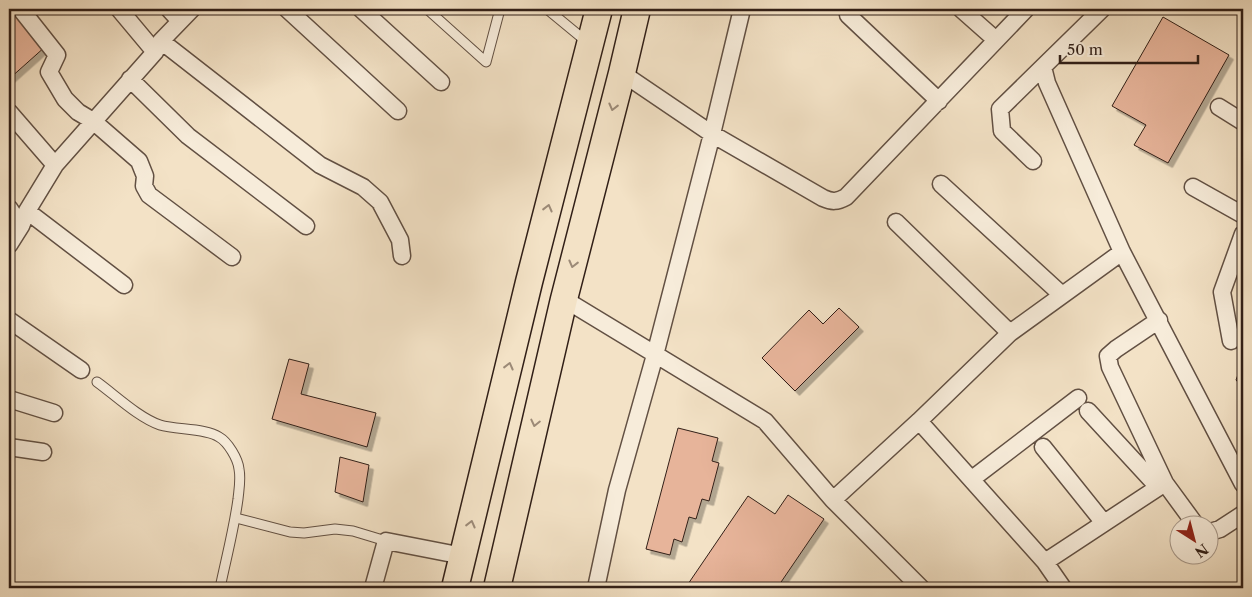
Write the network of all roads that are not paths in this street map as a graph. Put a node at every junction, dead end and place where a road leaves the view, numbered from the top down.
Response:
1 (119, 9) edge
2 (192, 9) edge
3 (287, 9) edge
4 (360, 9) edge
5 (427, 9) edge
6 (500, 9) edge
7 (547, 9) edge
8 (599, 9) edge
9 (637, 9) edge
10 (742, 9) edge
11 (961, 9) edge
12 (1026, 9) edge
13 (1102, 9) edge
14 (23, 12) dead end
15 (175, 15) edge
16 (848, 15) dead end
17 (996, 40) junction
18 (590, 45) junction
19 (158, 46) junction
20 (1042, 67) junction
21 (622, 73) junction
22 (130, 79) junction
23 (441, 82) dead end
24 (939, 101) junction
25 (1218, 107) dead end
26 (398, 111) dead end
27 (9, 112) edge
28 (93, 121) junction
29 (1243, 122) edge
30 (712, 134) junction
31 (1033, 161) dead end
32 (55, 165) junction
33 (941, 184) dead end
34 (1193, 186) dead end
35 (9, 208) edge
36 (27, 211) junction
37 (1243, 215) edge
38 (896, 222) dead end
39 (21, 226) junction
40 (306, 226) dead end
41 (1243, 234) edge
42 (9, 245) edge
43 (1122, 252) junction
44 (402, 256) dead end
45 (232, 257) dead end
46 (124, 285) dead end
47 (1062, 295) junction
48 (564, 299) junction
49 (9, 320) edge
50 (1158, 320) junction
51 (1010, 333) junction
52 (1231, 341) dead end
53 (655, 355) junction
54 (81, 370) dead end
55 (97, 382) dead end
56 (9, 399) edge
57 (54, 413) dead end
58 (918, 421) junction
59 (9, 447) edge
60 (1043, 447) dead end
61 (43, 452) dead end
62 (972, 478) junction
63 (1243, 484) edge
64 (1161, 485) junction
65 (833, 500) junction
66 (1186, 514) edge
67 (1243, 514) edge
68 (236, 518) junction
69 (1104, 523) junction
70 (1220, 529) edge
71 (386, 541) junction
72 (463, 556) junction
73 (1045, 562) junction
74 (220, 588) edge
75 (373, 588) edge
76 (456, 588) edge
77 (497, 588) edge
78 (596, 588) edge
79 (921, 588) edge
80 (1063, 588) edge

1 - 19 street
2 - 15 street
3 - 26 street
4 - 23 street
5 - 6 lane
7 - 18 lane
8 - 18 main road
9 - 21 main road
10 - 30 street
11 - 17 street
12 - 17 street
13 - 20 street
14 - 28 street
15 - 19 street
16 - 24 street
17 - 24 street
72 -> 18 main road
19 - 22 street
19 - 44 street
20 - 31 street
20 - 43 street
21 - 30 street
21 -> 48 main road
22 - 28 street
22 - 40 street
24 - 30 street
25 - 29 street
27 - 32 street
28 - 32 street
28 - 45 street
30 - 53 street
32 - 36 street
33 - 47 street
34 - 37 street
35 - 39 street
36 - 39 street
36 - 46 street
38 - 51 street
39 - 42 street
41 - 52 street
43 - 47 street
43 - 50 street
47 - 51 street
48 - 53 street
48 -> 77 main road
49 - 54 street
50 - 63 street
50 - 64 street
51 - 58 street
53 - 65 street
53 - 78 street
55 - 68 lane
56 - 57 street
58 - 62 street
58 - 65 street
59 - 61 street
60 - 69 street
62 - 64 street
62 - 73 street
64 - 66 street
64 - 69 street
65 - 79 street
67 - 70 street
68 - 71 lane
68 - 74 lane
69 - 73 street
71 - 72 street
71 - 75 street
72 - 76 main road
73 - 80 street

